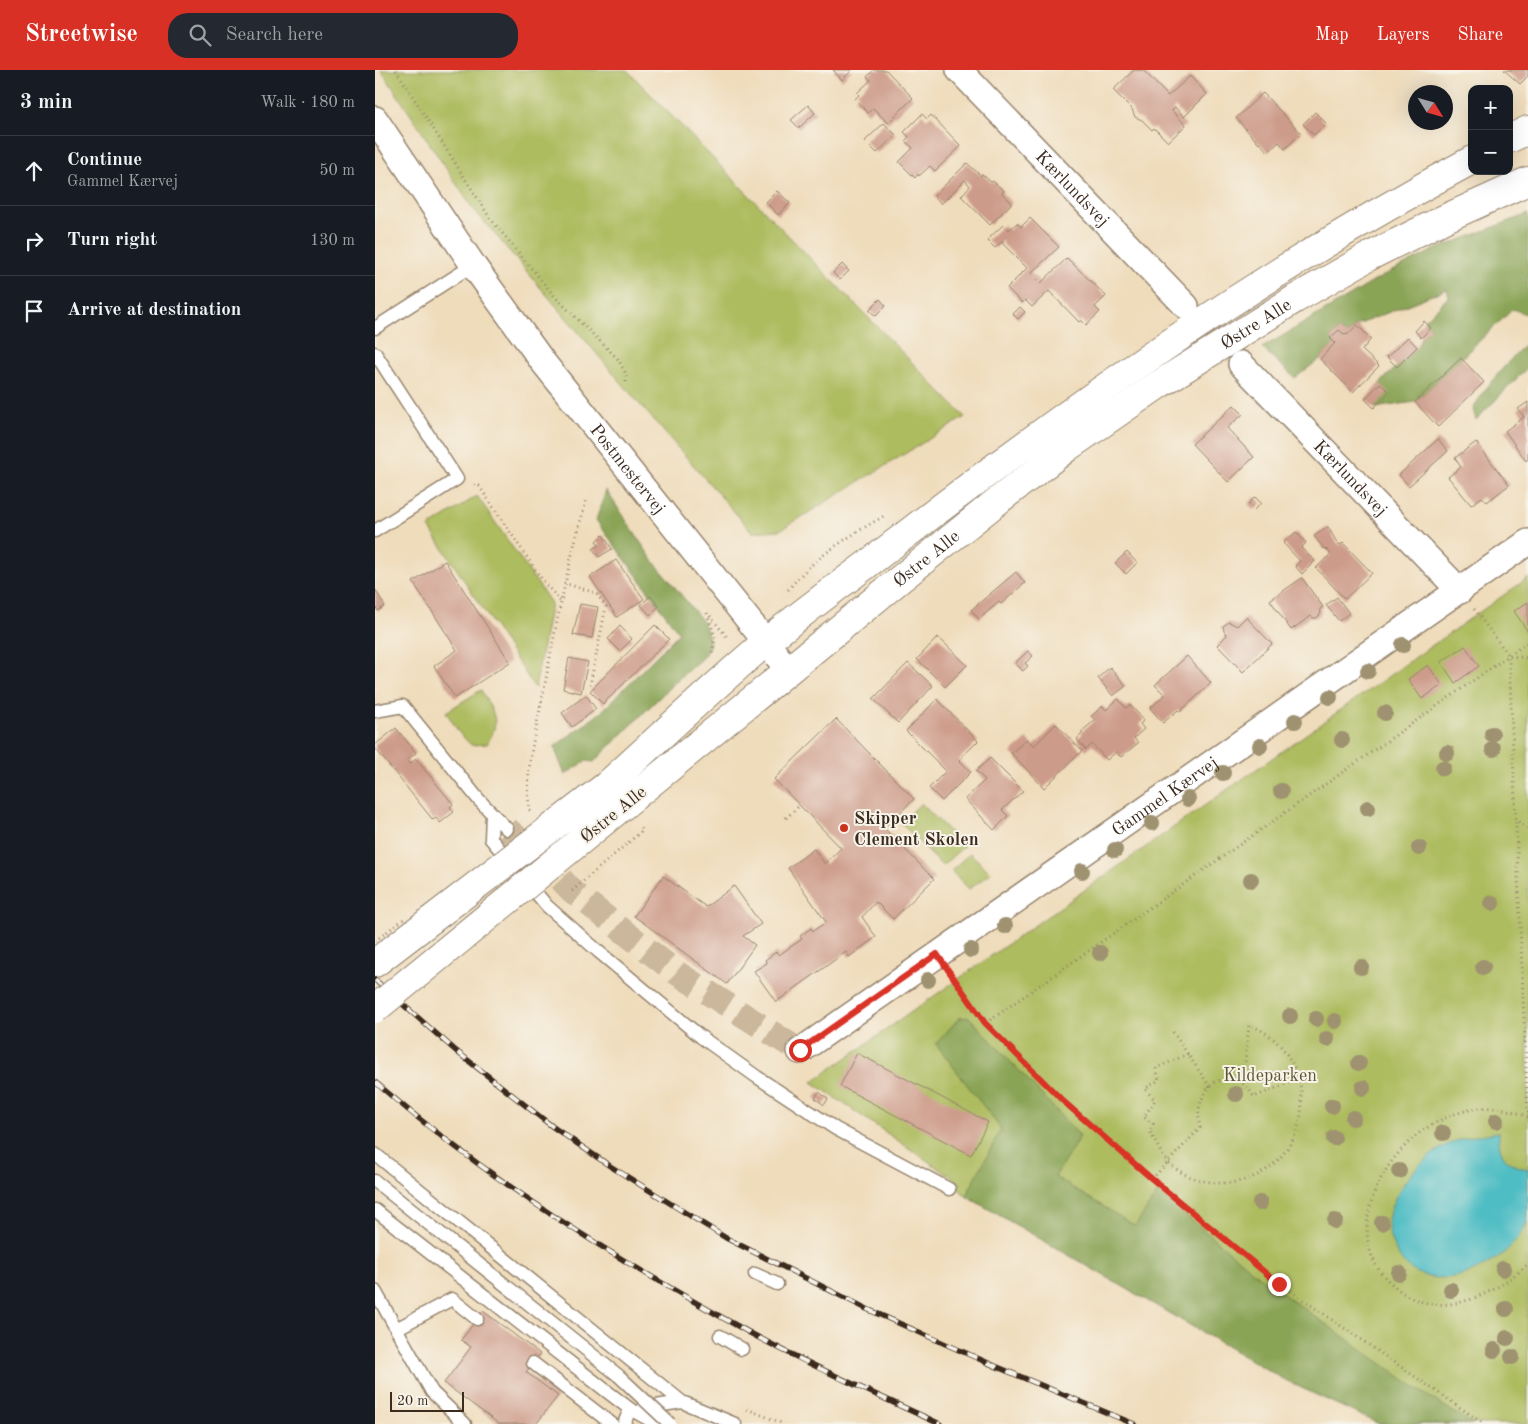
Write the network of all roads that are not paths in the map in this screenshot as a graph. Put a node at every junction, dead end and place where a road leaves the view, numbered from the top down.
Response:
1 (959, 70) edge
2 (375, 119) edge
3 (1528, 130) edge
4 (1513, 137) edge
5 (1468, 162) edge
6 (1528, 181) edge
7 (473, 265) junction
8 (1187, 306) dead end
9 (375, 328) edge
10 (375, 353) edge
11 (1241, 364) dead end
12 (375, 531) edge
13 (1528, 542) edge
14 (1460, 591) junction
15 (766, 642) junction
16 (789, 671) junction
17 (375, 711) edge
18 (615, 795) junction
19 (492, 814) junction
20 (507, 829) tunnel mouth
21 (375, 964) edge
22 (375, 1009) edge
23 (800, 1050) dead end
24 (375, 1154) edge
25 (375, 1181) edge
26 (949, 1189) dead end
27 (375, 1210) edge
28 (755, 1274) dead end
29 (777, 1284) dead end
30 (375, 1291) edge
31 (477, 1319) dead end
32 (396, 1329) junction
33 (720, 1336) dead end
34 (742, 1349) dead end
35 (533, 1363) dead end
36 (682, 1402) junction
37 (630, 1410) junction
38 (465, 1424) edge
39 (612, 1424) edge
40 (624, 1424) edge
41 (657, 1424) edge
42 (670, 1424) edge
43 (735, 1424) edge

1 - 8 street, Kærlundsvej
2 - 7 street, Postmestervej
3 - 4 street
5 - 15 street, Østre Alle
6 - 16 street, Østre Alle
7 - 9 lane
7 - 15 street, Postmestervej
10 - 12 lane
11 - 14 street, Kærlundsvej
13 - 14 street, Gammel Kærvej
14 - 23 street, Gammel Kærvej
15 - 16 street, Postmestervej
15 - 18 street, Østre Alle
16 - 18 street, Østre Alle
17 - 19 lane
18 - 21 street, Østre Alle, bridge
18 - 22 street, Østre Alle, bridge
19 - 20 lane
19 - 26 lane
24 - 36 lane
25 - 42 lane, bridge
27 - 37 lane
28 - 29 lane
30 - 32 lane
31 - 32 lane
32 - 38 lane
33 - 34 lane
35 - 39 lane
36 - 37 lane
36 - 43 lane
37 - 40 lane
37 - 41 lane

